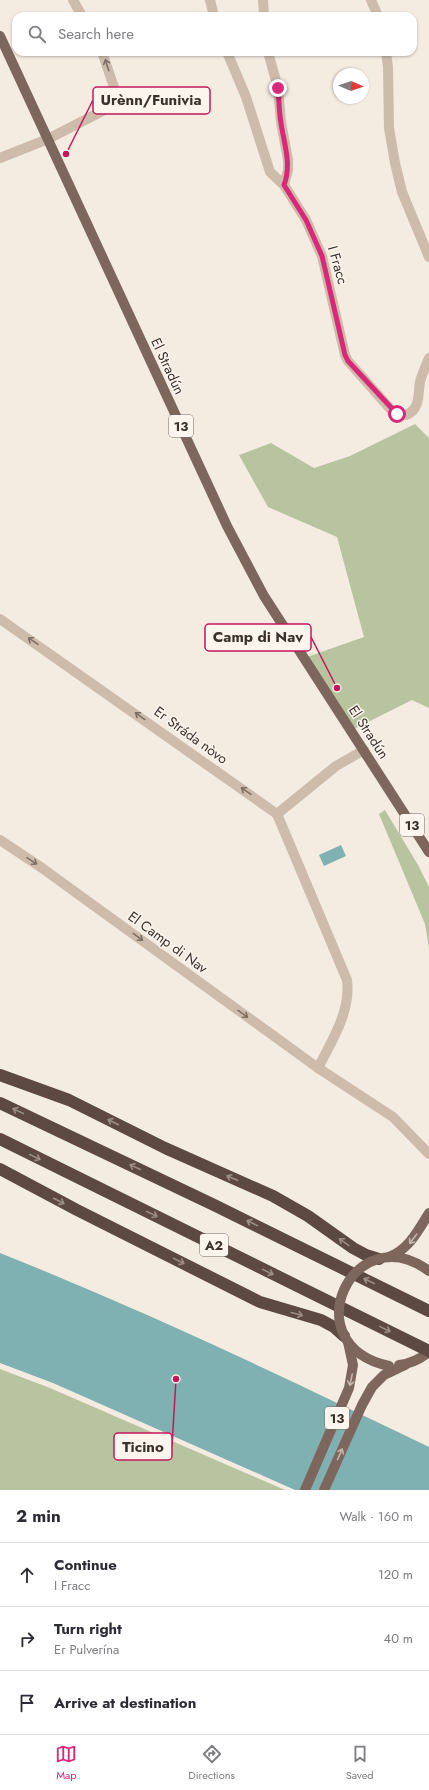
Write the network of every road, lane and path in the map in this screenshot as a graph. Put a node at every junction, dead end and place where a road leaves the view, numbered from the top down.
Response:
1 (73, 0) edge
2 (210, 0) edge
3 (263, 0) edge
4 (371, 0) edge
5 (80, 12) edge
6 (213, 12) edge
7 (264, 12) edge
8 (376, 12) edge
9 (0, 36) edge
10 (103, 56) edge
11 (230, 56) edge
12 (269, 56) edge
13 (387, 56) edge
14 (48, 139) junction
15 (0, 158) edge
16 (284, 185) junction
17 (429, 257) edge
18 (429, 358) edge
19 (0, 619) edge
20 (364, 750) junction
21 (277, 814) junction
22 (0, 840) edge
23 (429, 852) edge
24 (318, 1068) junction
25 (0, 1075) edge
26 (0, 1103) edge
27 (0, 1140) edge
28 (429, 1154) edge
29 (0, 1169) edge
30 (429, 1213) edge
31 (384, 1258) junction
32 (429, 1271) edge
33 (429, 1311) edge
34 (346, 1339) junction
35 (429, 1351) edge
36 (405, 1365) junction
37 (305, 1490) edge
38 (324, 1490) edge

1 - 5 street
2 - 6 street
3 - 7 street
4 - 8 street
9 - 14 main road, El Stradún / 13
14 -> 10 street
11 - 16 street, I Fracc
12 - 16 street
13 - 17 street
14 - 15 street
14 - 20 main road, El Stradún / 13
16 - 18 street, I Fracc
21 -> 19 street, Er Stráda nòvo
20 - 21 street
20 - 23 main road, El Stradún / 13
21 - 24 street
22 -> 24 street, El Camp di Nav
24 - 28 street, El Camp di Nav
31 -> 25 highway
33 -> 26 highway, A2
27 -> 35 highway, A2
29 -> 34 highway
30 -> 31 main road
31 - 32 main road, bridge
31 - 34 main road, bridge
34 - 36 main road, bridge
34 -> 37 main road, 13
35 - 36 main road
38 -> 36 main road, 13

